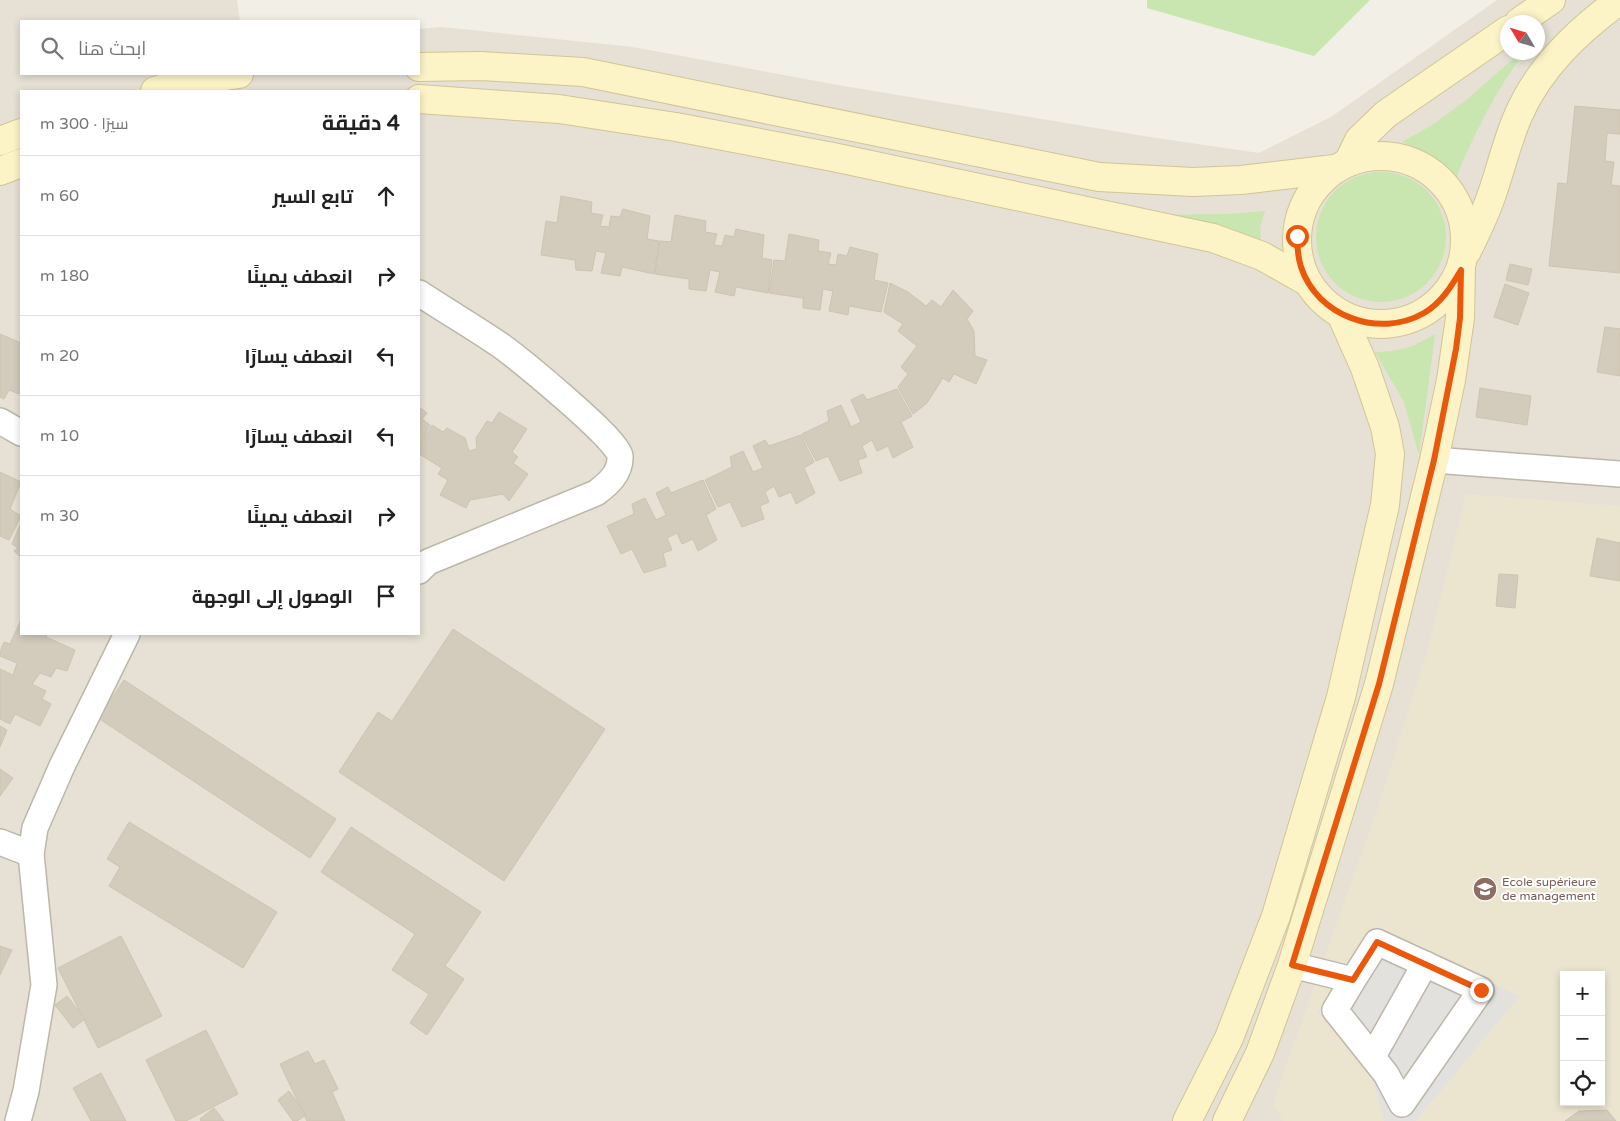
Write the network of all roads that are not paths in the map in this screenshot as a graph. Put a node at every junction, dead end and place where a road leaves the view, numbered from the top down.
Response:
1 (1551, 0) edge
2 (1620, 0) edge
3 (1529, 15) edge
4 (1500, 36) edge
5 (420, 67) edge
6 (233, 75) edge
7 (160, 90) edge
8 (420, 99) edge
9 (20, 133) edge
10 (0, 141) edge
11 (20, 163) edge
12 (1342, 165) junction
13 (0, 171) edge
14 (1463, 262) junction
15 (1308, 282) junction
16 (420, 294) edge
17 (1341, 314) junction
18 (0, 420) edge
19 (20, 432) edge
20 (1434, 460) junction
21 (1620, 474) edge
22 (420, 570) edge
23 (127, 635) edge
24 (0, 842) edge
25 (32, 854) junction
26 (1425, 964) junction
27 (1292, 965) junction
28 (1353, 980) junction
29 (1373, 1056) junction
30 (18, 1121) edge
31 (1187, 1121) edge
32 (1228, 1121) edge

1 - 3 main road
2 - 14 main road
4 - 12 main road
5 - 12 main road
6 - 7 main road
8 - 15 main road
9 - 10 main road
11 - 13 main road
12 - 14 main road
12 - 15 main road
14 - 17 main road
14 - 20 main road
15 - 17 main road
16 - 22 street
17 - 31 main road
18 - 19 street
20 - 21 street
20 - 27 main road
23 - 25 street
24 - 25 street
25 - 30 street
26 - 28 street
26 - 29 street
26 - 29 street
27 - 28 street
27 - 32 main road
28 - 29 street

